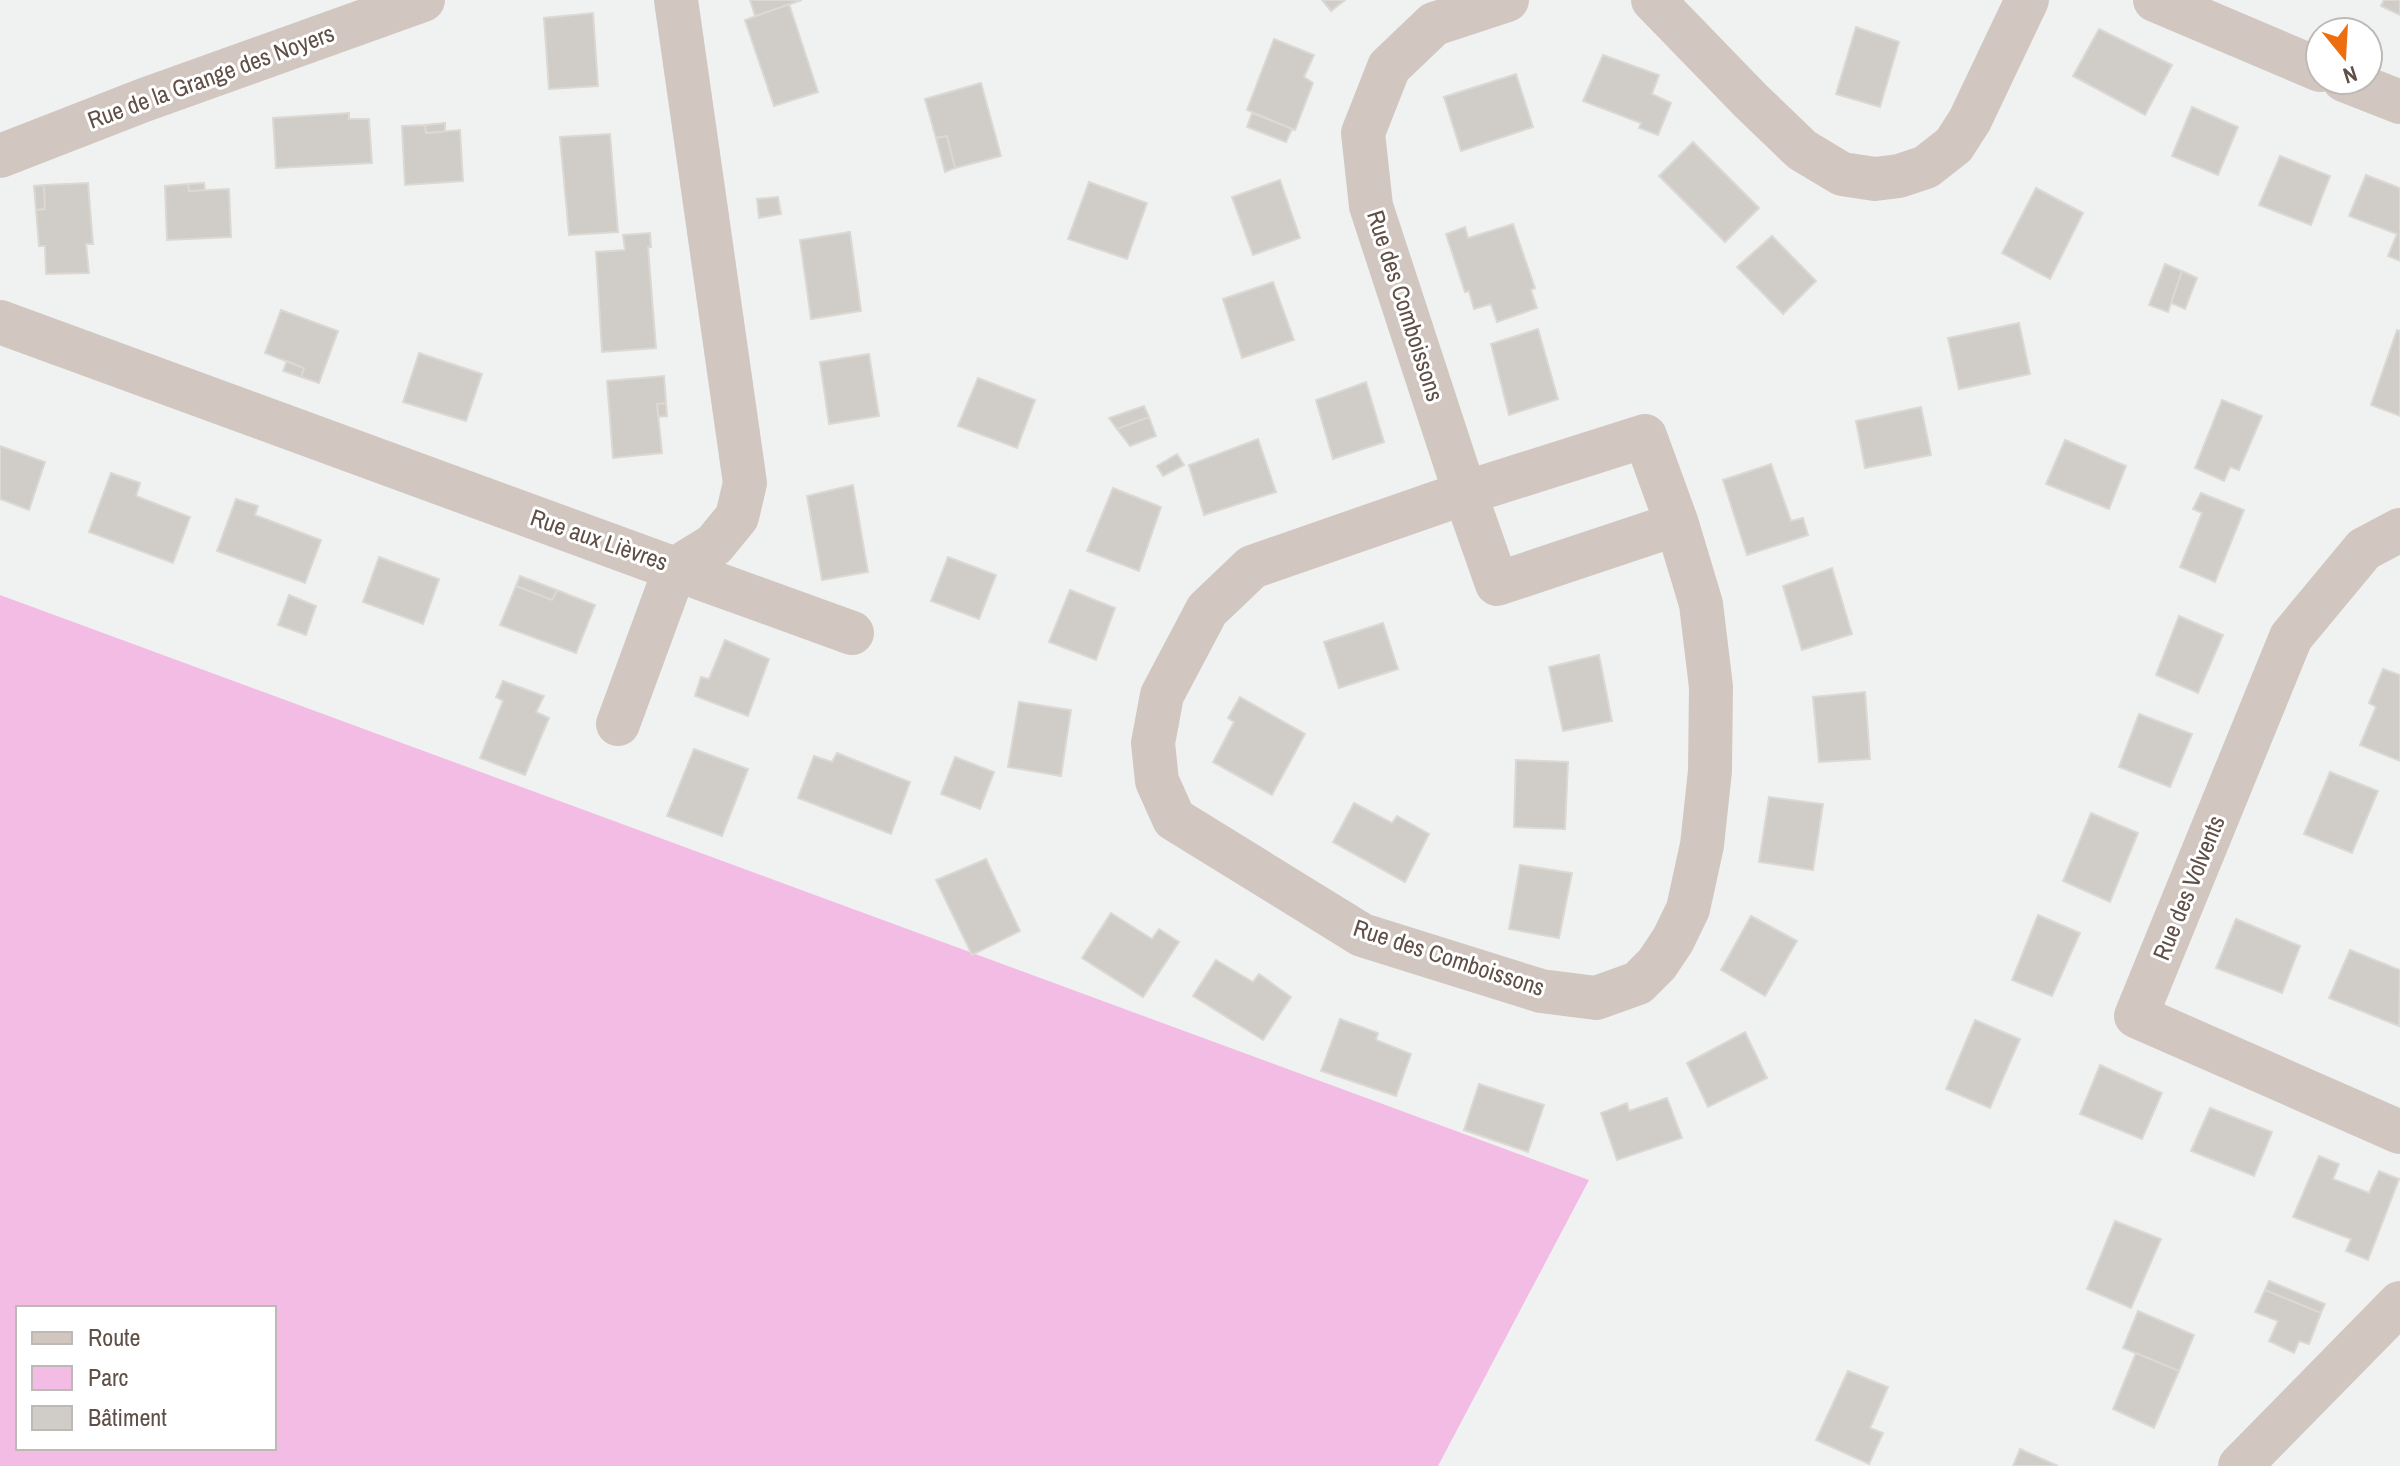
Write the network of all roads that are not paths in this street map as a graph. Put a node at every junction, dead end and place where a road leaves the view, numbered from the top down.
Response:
1 (423, 0) edge
2 (676, 0) edge
3 (1507, 0) edge
4 (1653, 0) edge
5 (2027, 0) edge
6 (2155, 0) edge
7 (2304, 63) edge
8 (0, 156) edge
9 (0, 322) edge
10 (1465, 493) junction
11 (1677, 524) junction
12 (2400, 530) edge
13 (675, 569) junction
14 (852, 633) dead end
15 (618, 724) dead end
16 (2400, 1132) edge
17 (2400, 1303) edge
18 (2240, 1466) edge

1 - 8 street, Rue de la Grange des Noyers
2 - 13 street, Rue aux Lièvres
3 - 10 street, Rue des Comboissons
4 - 5 street
6 - 7 street
9 - 13 street, Rue aux Lièvres
10 - 11 street, Rue des Comboissons
10 - 11 street, Rue des Comboissons
10 - 11 street, Rue des Comboissons
12 - 16 street, Rue des Volvents
13 - 14 street
13 - 15 street
17 - 18 street

